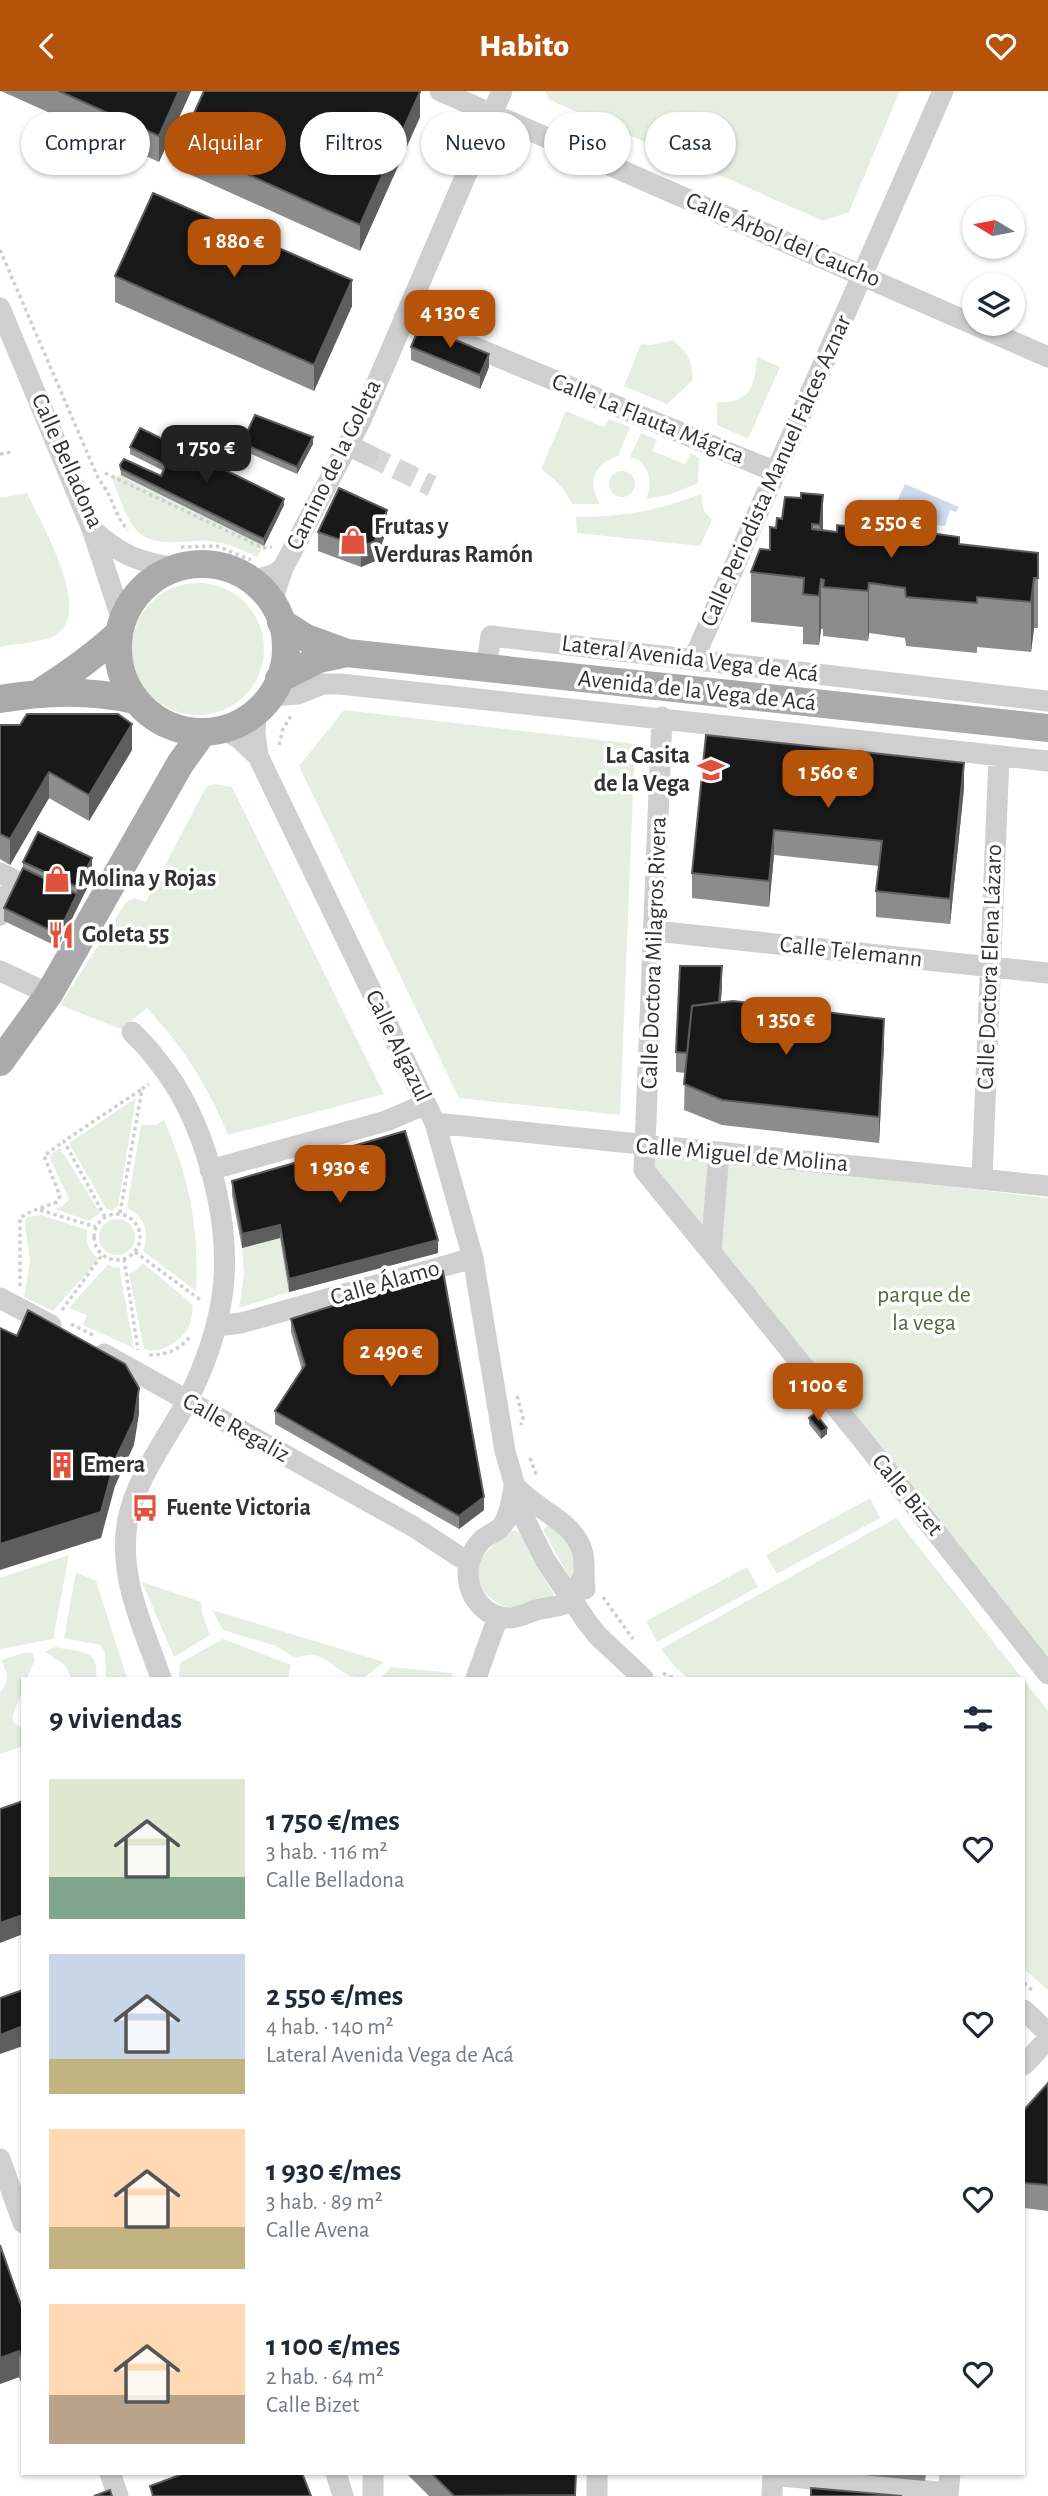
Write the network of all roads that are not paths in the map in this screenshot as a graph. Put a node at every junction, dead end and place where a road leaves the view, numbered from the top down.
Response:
1 (440, 91) edge
2 (502, 91) edge
3 (943, 91) edge
4 (486, 112) edge
5 (493, 112) edge
6 (530, 131) edge
7 (466, 175) edge
8 (862, 275) junction
9 (0, 308) edge
10 (404, 318) junction
11 (1048, 356) edge
12 (348, 445) junction
13 (368, 455) tunnel mouth
14 (776, 472) junction
15 (92, 529) junction
16 (177, 558) junction
17 (281, 560) junction
18 (252, 581) junction
19 (278, 614) junction
20 (120, 627) junction
21 (347, 653) junction
22 (694, 658) junction
23 (486, 669) junction
24 (40, 692) junction
25 (269, 696) junction
26 (0, 699) edge
27 (135, 700) junction
28 (1048, 701) edge
29 (662, 717) junction
30 (1048, 728) edge
31 (203, 730) junction
32 (258, 756) junction
33 (999, 756) junction
34 (1048, 761) edge
35 (0, 873) edge
36 (0, 915) edge
37 (655, 931) junction
38 (989, 967) junction
39 (0, 971) edge
40 (1048, 973) edge
41 (49, 994) junction
42 (132, 1032) dead end
43 (0, 1062) edge
44 (431, 1114) junction
45 (646, 1146) junction
46 (719, 1152) junction
47 (210, 1170) junction
48 (982, 1178) junction
49 (1048, 1186) edge
50 (711, 1252) junction
51 (473, 1258) junction
52 (10, 1294) edge
53 (204, 1323) junction
54 (63, 1324) road end
55 (95, 1342) road end
56 (187, 1400) junction
57 (515, 1485) junction
58 (547, 1514) junction
59 (524, 1518) junction
60 (498, 1531) junction
61 (469, 1563) junction
62 (584, 1575) junction
63 (571, 1599) junction
64 (550, 1607) junction
65 (498, 1617) junction
66 (587, 1622) junction
67 (1048, 1674) edge
68 (161, 1677) edge
69 (476, 1677) edge
70 (642, 1677) edge
71 (1025, 2011) edge
72 (1048, 2033) edge
73 (1048, 2039) edge
74 (1025, 2064) edge
75 (0, 2159) edge
76 (11, 2189) edge
77 (21, 2217) edge
78 (111, 2475) edge
79 (337, 2475) edge
80 (373, 2475) edge
81 (597, 2475) edge
82 (772, 2481) edge
83 (949, 2487) edge
84 (118, 2496) edge
85 (343, 2496) edge
86 (373, 2496) edge
87 (597, 2496) edge

1 - 4 street, Calle Árbol del Caucho
2 - 5 street, Camino de la Goleta
3 - 8 street, Calle Periodista Manuel Falces Aznar
6 - 8 street, Calle Árbol del Caucho
7 - 10 street, Camino de la Goleta
8 - 11 street, Calle Árbol del Caucho
8 - 14 street, Calle Periodista Manuel Falces Aznar
9 - 15 street, Calle Belladona
10 - 12 street, Camino de la Goleta
10 - 14 street, Calle La Flauta Mágica
12 - 13 street
12 - 17 street, Camino de la Goleta
14 - 22 street, Calle Periodista Manuel Falces Aznar
15 - 16 street, Calle Belladona
15 - 20 street
16 - 18 main road
16 - 20 main road
17 - 18 street, Camino de la Goleta
17 - 19 street, Camino de la Goleta
18 - 19 main road
19 - 21 main road, Avenida de la Vega de Acá
19 - 25 main road
20 - 24 main road
20 - 27 main road
21 - 23 main road, Avenida de la Vega de Acá
21 - 25 main road, Avenida de la Vega de Acá
22 - 23 street, Lateral Avenida Vega de Acá
22 - 28 street, Lateral Avenida Vega de Acá
23 - 30 main road, Avenida de la Vega de Acá
24 - 26 main road
24 - 27 main road
25 - 29 street
25 - 31 main road
25 - 32 street, Calle Algazul
27 - 31 main road
29 - 33 street
29 - 37 street, Calle Doctora Milagros Rivera
31 - 32 street, Calle Algazul
31 - 41 main road
32 - 44 street, Calle Algazul
33 - 34 street
33 - 38 street, Calle Doctora Elena Lázaro
35 - 36 street
37 - 38 street, Calle Telemann
37 - 45 street, Calle Doctora Milagros Rivera
38 - 40 street, Calle Telemann
38 - 48 street, Calle Doctora Elena Lázaro
39 - 41 street
41 - 43 main road
42 - 47 street
44 - 45 street, Calle Miguel de Molina
44 - 47 street
44 - 51 street, Calle Algazul
45 - 46 street, Calle Miguel de Molina
45 - 50 street, Calle Bizet
46 - 48 street, Calle Miguel de Molina
46 - 50 street
47 - 53 street
48 - 49 street, Calle Miguel de Molina
50 - 67 street, Calle Bizet
51 - 53 street, Calle Álamo
51 - 57 street, Calle Algazul
52 - 54 street
53 - 56 street
55 - 56 street, Calle Regaliz
56 - 61 street, Calle Regaliz
56 - 68 street
57 - 58 street
57 - 59 street, Calle Algazul
57 - 60 street
58 - 59 street
58 - 62 street
59 - 60 street
59 - 63 street
60 - 61 street
61 - 65 street
62 - 63 street
62 - 66 street
63 - 64 street
63 - 66 street
64 - 65 street
64 - 66 street
65 - 69 street
66 - 70 street
71 - 72 street
73 - 74 street
75 - 76 street
76 - 77 street
78 - 84 street
79 - 85 street
80 - 86 street
81 - 87 street
82 - 83 street

